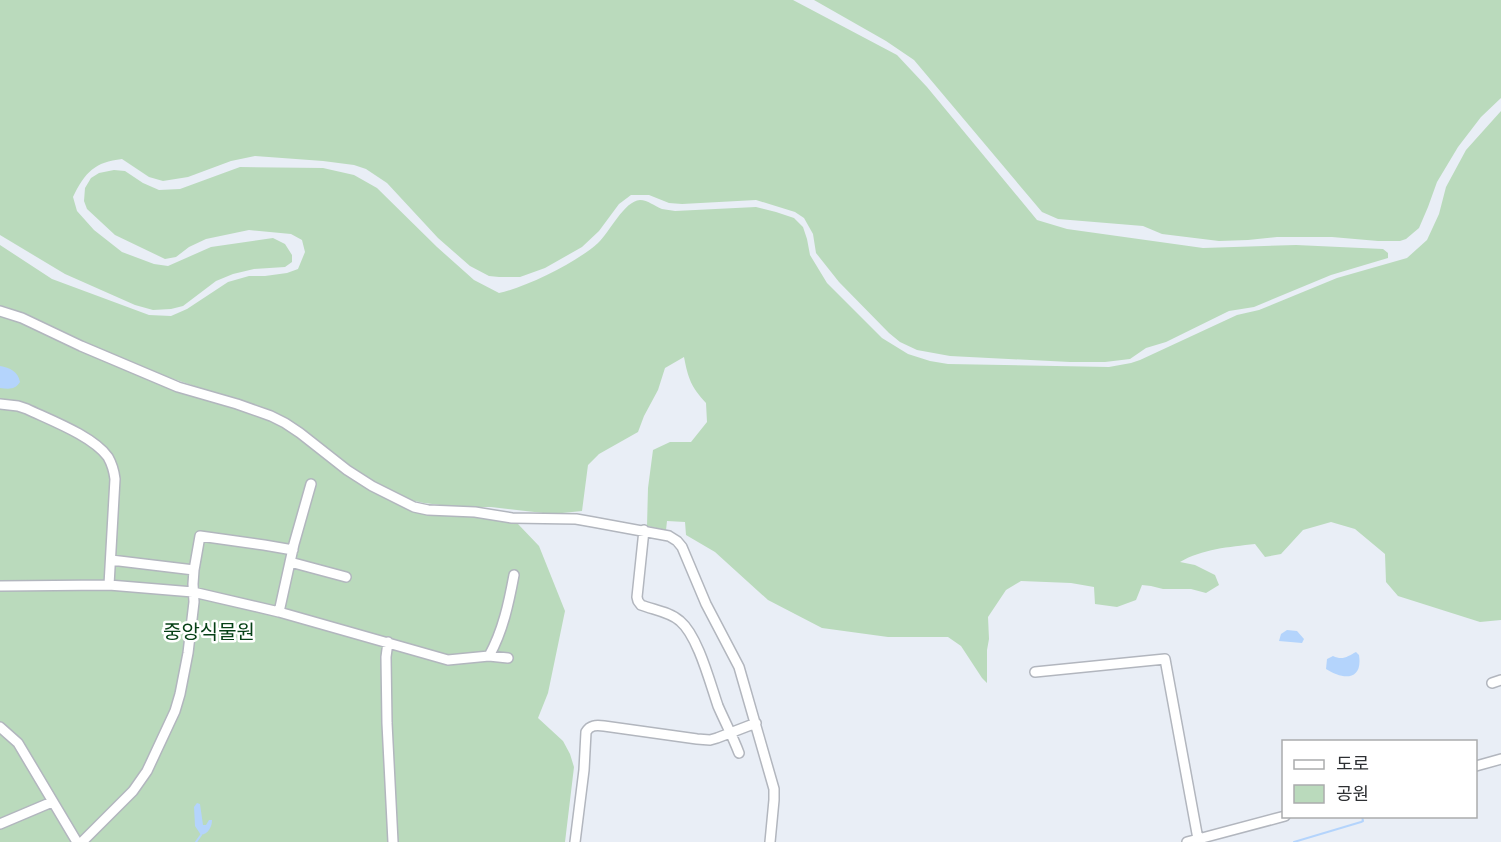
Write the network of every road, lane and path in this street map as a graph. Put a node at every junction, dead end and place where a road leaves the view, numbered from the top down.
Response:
1 (0, 311) edge
2 (0, 404) edge
3 (311, 484) dead end
4 (645, 530) junction
5 (293, 550) junction
6 (111, 560) junction
7 (291, 562) junction
8 (194, 570) junction
9 (514, 575) dead end
10 (346, 577) dead end
11 (110, 585) junction
12 (0, 586) edge
13 (193, 592) junction
14 (279, 612) junction
15 (388, 642) junction
16 (489, 656) junction
17 (508, 658) dead end
18 (1035, 672) dead end
19 (756, 723) junction
20 (0, 727) edge
21 (730, 732) junction
22 (739, 753) dead end
23 (1501, 759) edge
24 (1477, 766) edge
25 (52, 802) junction
26 (1282, 817) edge
27 (0, 824) edge
28 (1198, 839) junction
29 (77, 842) edge
30 (82, 842) edge
31 (393, 842) edge
32 (575, 842) edge
33 (770, 842) edge
34 (1188, 842) edge

1 - 4 street
2 - 6 street
3 - 5 street
4 - 19 street
4 - 21 street
5 - 7 street
5 - 8 street
6 - 8 street
6 - 11 street
7 - 10 street
7 - 14 street
8 - 13 street
9 - 16 street
11 - 12 street
11 - 13 street
13 - 14 street
13 - 30 street
14 - 15 street
15 - 16 street
15 - 31 street
16 - 17 street
18 - 28 street
19 - 21 street
19 - 33 street
20 - 25 street
21 - 22 street
21 - 32 street
23 - 24 street
25 - 27 street
25 - 29 street
26 - 28 street
28 - 34 street

